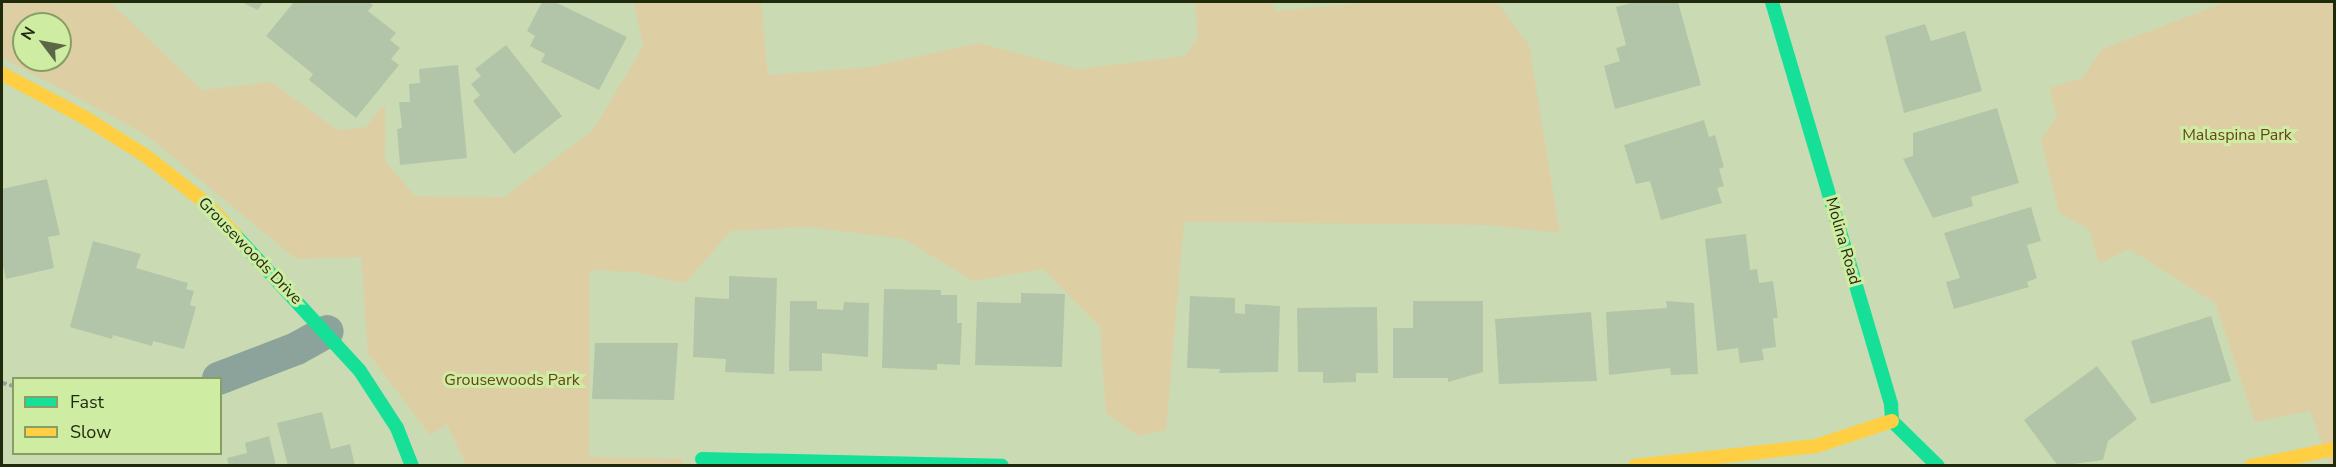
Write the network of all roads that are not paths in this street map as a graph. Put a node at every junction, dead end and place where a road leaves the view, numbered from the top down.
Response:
1 (1772, 2) edge
2 (2, 74) edge
3 (327, 331) junction
4 (221, 377) edge
5 (1892, 421) junction
6 (2334, 449) edge
7 (702, 459) dead end
8 (412, 465) edge
9 (1002, 465) edge
10 (1635, 465) edge
11 (1938, 465) edge
12 (2251, 465) edge

1 - 5 street, Molina Road
2 - 3 street, Grousewoods Drive
3 - 4 street
3 - 8 street, Grousewoods Drive
5 - 10 street
5 - 11 street
6 - 12 street
7 - 9 street

